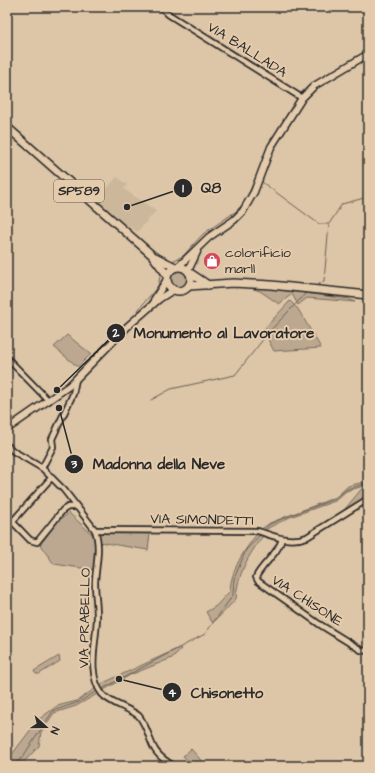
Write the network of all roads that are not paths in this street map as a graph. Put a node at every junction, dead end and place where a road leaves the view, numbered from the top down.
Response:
1 (161, 7) edge
2 (368, 54) edge
3 (302, 98) junction
4 (7, 127) edge
5 (200, 246) junction
6 (152, 255) junction
7 (177, 267) junction
8 (189, 272) junction
9 (167, 278) junction
10 (208, 285) junction
11 (189, 286) junction
12 (173, 290) junction
13 (368, 295) edge
14 (138, 318) junction
15 (7, 358) edge
16 (76, 379) junction
17 (49, 401) junction
18 (7, 429) edge
19 (7, 445) edge
20 (42, 468) junction
21 (52, 477) junction
22 (368, 499) edge
23 (76, 507) junction
24 (7, 516) edge
25 (12, 522) junction
26 (7, 525) edge
27 (95, 530) junction
28 (282, 539) junction
29 (368, 651) edge
30 (174, 766) edge

1 - 3 street, VIA BALLADA
2 - 3 street
3 - 5 street
4 - 6 main road, SP589
5 - 7 street
5 - 8 street
6 - 7 main road, SP589
6 - 9 main road, SP589
7 - 8 main road, SP589
7 - 9 main road
8 - 10 main road, SP589
8 - 11 main road
9 - 12 main road, SP589
9 - 14 street
10 - 11 main road
10 - 13 main road
11 - 12 main road
12 - 14 street
14 - 16 street
15 - 17 street
16 - 17 street
16 - 20 street
17 - 18 street
19 - 20 street
20 - 21 street
21 - 23 street
21 - 25 street
22 - 28 street, VIA SIMONDETTI
23 - 25 street
23 - 27 street
24 - 25 street
25 - 26 street
27 - 28 street, VIA SIMONDETTI
27 - 30 street, VIA PRABELLO
28 - 29 street, VIA CHISONE

